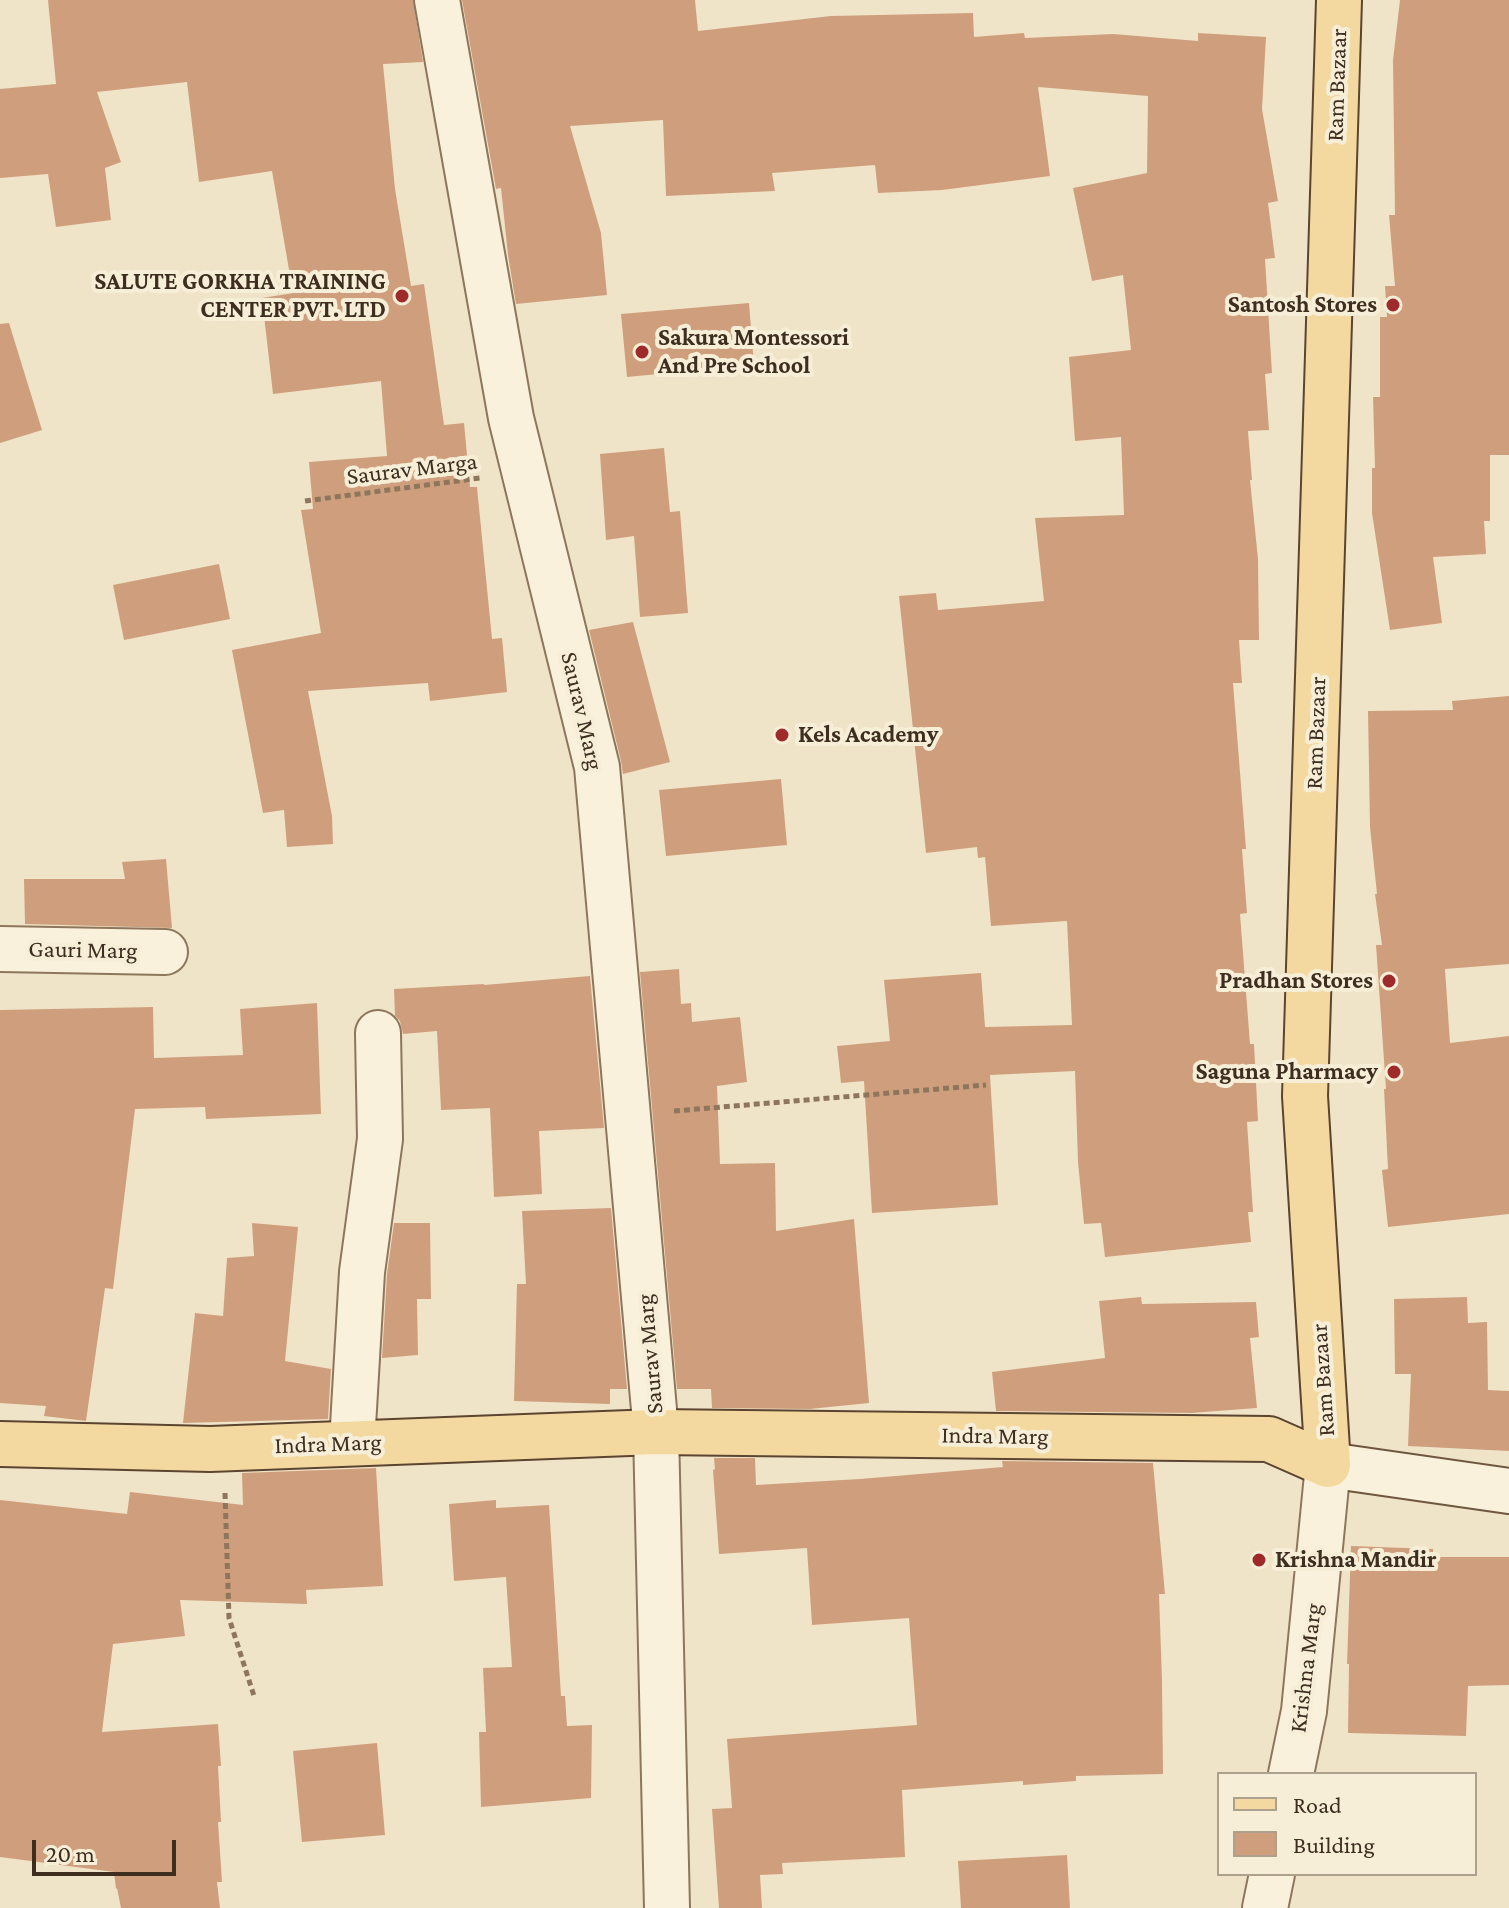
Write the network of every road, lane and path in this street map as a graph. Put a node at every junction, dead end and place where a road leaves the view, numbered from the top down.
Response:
1 (437, 0) edge
2 (1339, 0) edge
3 (524, 472) junction
4 (305, 501) dead end
5 (0, 949) edge
6 (165, 952) dead end
7 (378, 1033) dead end
8 (986, 1085) dead end
9 (629, 1115) junction
10 (656, 1432) junction
11 (352, 1443) junction
12 (0, 1444) edge
13 (223, 1448) junction
14 (1328, 1465) junction
15 (1509, 1491) edge
16 (254, 1696) dead end
17 (1291, 1772) edge
18 (1272, 1876) edge
19 (667, 1908) edge
20 (1265, 1908) edge

1 - 3 street, Saurav Marg
2 - 14 main road, Ram Bazaar
3 - 4 path, Saurav Marga
3 - 9 street, Saurav Marg
5 - 6 street, Gauri Marg
7 - 11 street
8 - 9 path
9 - 10 street, Saurav Marg
10 - 11 main road, Indra Marg
10 - 14 main road, Indra Marg
10 - 19 street
11 - 13 main road, Indra Marg
12 - 13 main road, Indra Marg
13 - 16 path
14 - 15 street
14 - 17 street, Krishna Marg
18 - 20 street

